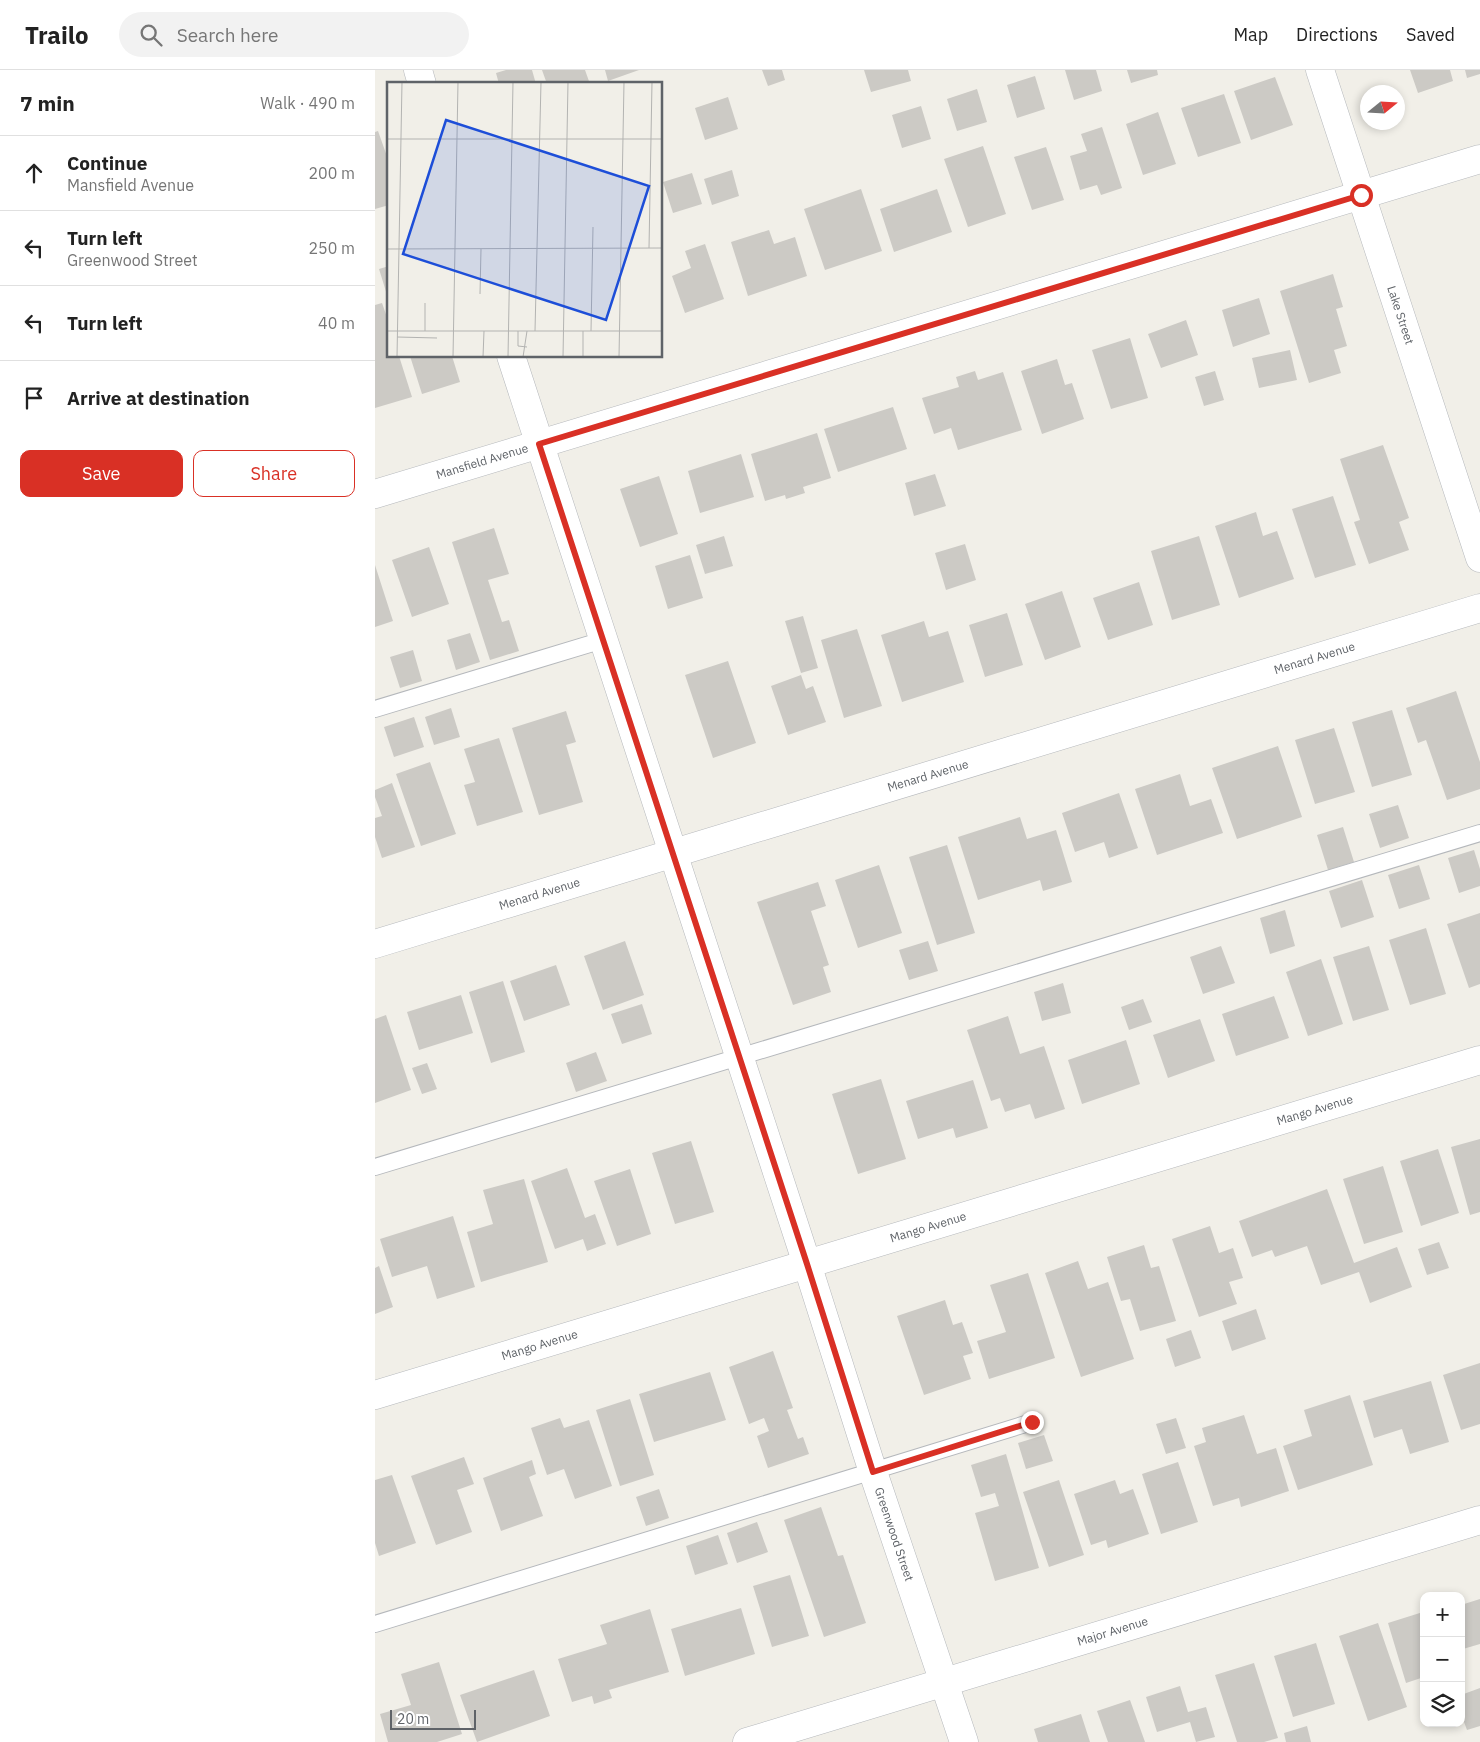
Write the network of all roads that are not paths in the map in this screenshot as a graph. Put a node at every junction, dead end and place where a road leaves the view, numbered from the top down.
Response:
1 (1320, 70) edge
2 (1480, 159) edge
3 (1361, 195) junction
4 (512, 358) edge
5 (539, 444) junction
6 (375, 494) edge
7 (1480, 558) edge
8 (1480, 608) edge
9 (603, 640) junction
10 (375, 709) edge
11 (1480, 833) edge
12 (673, 854) junction
13 (375, 944) edge
14 (739, 1056) junction
15 (1480, 1060) edge
16 (375, 1167) edge
17 (807, 1264) junction
18 (375, 1395) edge
19 (1032, 1422) dead end
20 (873, 1472) junction
21 (1480, 1520) edge
22 (375, 1624) edge
23 (944, 1682) junction
24 (747, 1742) edge
25 (964, 1742) edge

1 - 3 street, Lake Street
2 - 3 street, Mansfield Avenue
3 - 5 street, Mansfield Avenue
3 - 7 street, Lake Street
4 - 5 street, Greenwood Street
5 - 6 street, Mansfield Avenue
5 - 9 street, Greenwood Street
8 - 12 street, Menard Avenue
9 - 10 lane
9 - 12 street, Greenwood Street
11 - 14 lane
12 - 13 street, Menard Avenue
12 - 14 street, Greenwood Street
14 - 16 lane
14 - 17 street, Greenwood Street
15 - 17 street, Mango Avenue
17 - 18 street, Mango Avenue
17 - 20 street, Greenwood Street
19 - 20 lane
20 - 22 lane
20 - 23 street, Greenwood Street
21 - 23 street, Major Avenue
23 - 24 street, Major Avenue
23 - 25 street, Greenwood Street

